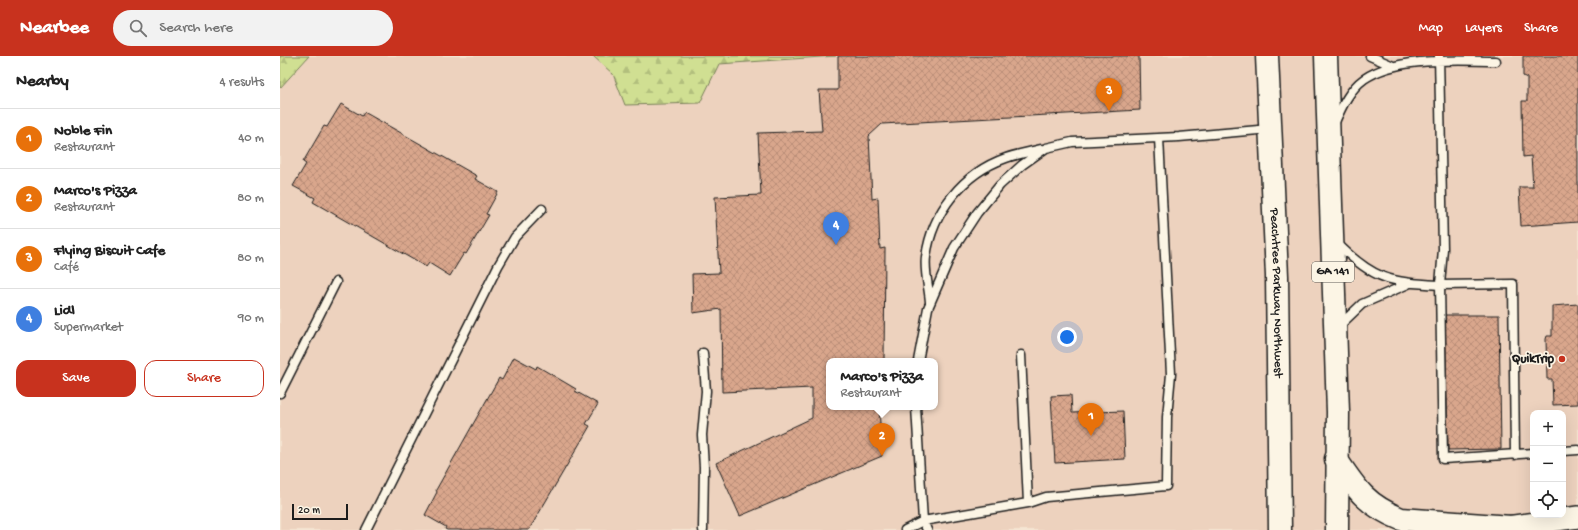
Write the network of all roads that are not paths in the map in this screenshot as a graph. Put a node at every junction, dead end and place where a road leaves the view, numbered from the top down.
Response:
1 (1267, 56) edge
2 (1326, 56) edge
3 (1370, 56) edge
4 (1439, 58) edge
5 (1496, 61) dead end
6 (1391, 66) junction
7 (1271, 129) junction
8 (1330, 131) junction
9 (1159, 138) junction
10 (1046, 148) junction
11 (542, 209) dead end
12 (1333, 238) junction
13 (336, 282) dead end
14 (1409, 284) junction
15 (1440, 285) junction
16 (930, 305) junction
17 (1334, 332) junction
18 (703, 353) dead end
19 (1021, 355) dead end
20 (919, 358) edge
21 (280, 392) edge
22 (916, 410) edge
23 (1578, 450) edge
24 (1566, 451) edge
25 (1530, 453) edge
26 (1516, 455) junction
27 (1336, 459) junction
28 (1028, 503) junction
29 (1578, 517) edge
30 (924, 522) junction
31 (1511, 527) junction
32 (366, 530) edge
33 (703, 530) edge
34 (906, 530) edge
35 (927, 530) edge
36 (1280, 530) edge
37 (1337, 530) edge
38 (1488, 530) edge

1 - 7 highway, Peachtree Parkway Northwest
2 - 8 highway, GA 141
3 - 6 lane
4 - 5 lane
4 - 6 lane
4 - 15 lane
6 - 8 lane
7 - 9 lane
7 - 36 highway, Peachtree Parkway Northwest
8 - 12 highway, GA 141
9 - 10 lane
9 - 28 lane
10 - 16 lane
10 - 16 lane
11 - 32 lane
12 - 14 lane
12 - 17 highway, GA 141
13 - 21 lane
14 - 15 lane
14 - 17 lane
15 - 26 lane
15 - 26 lane
16 - 20 lane
17 - 27 highway, GA 141
18 - 33 lane
19 - 28 lane
22 - 30 lane
23 - 24 lane
25 - 26 lane
27 - 31 highway
27 - 37 highway, GA 141
28 - 30 lane
29 - 31 street
30 - 34 lane
30 - 35 lane
31 - 38 street

